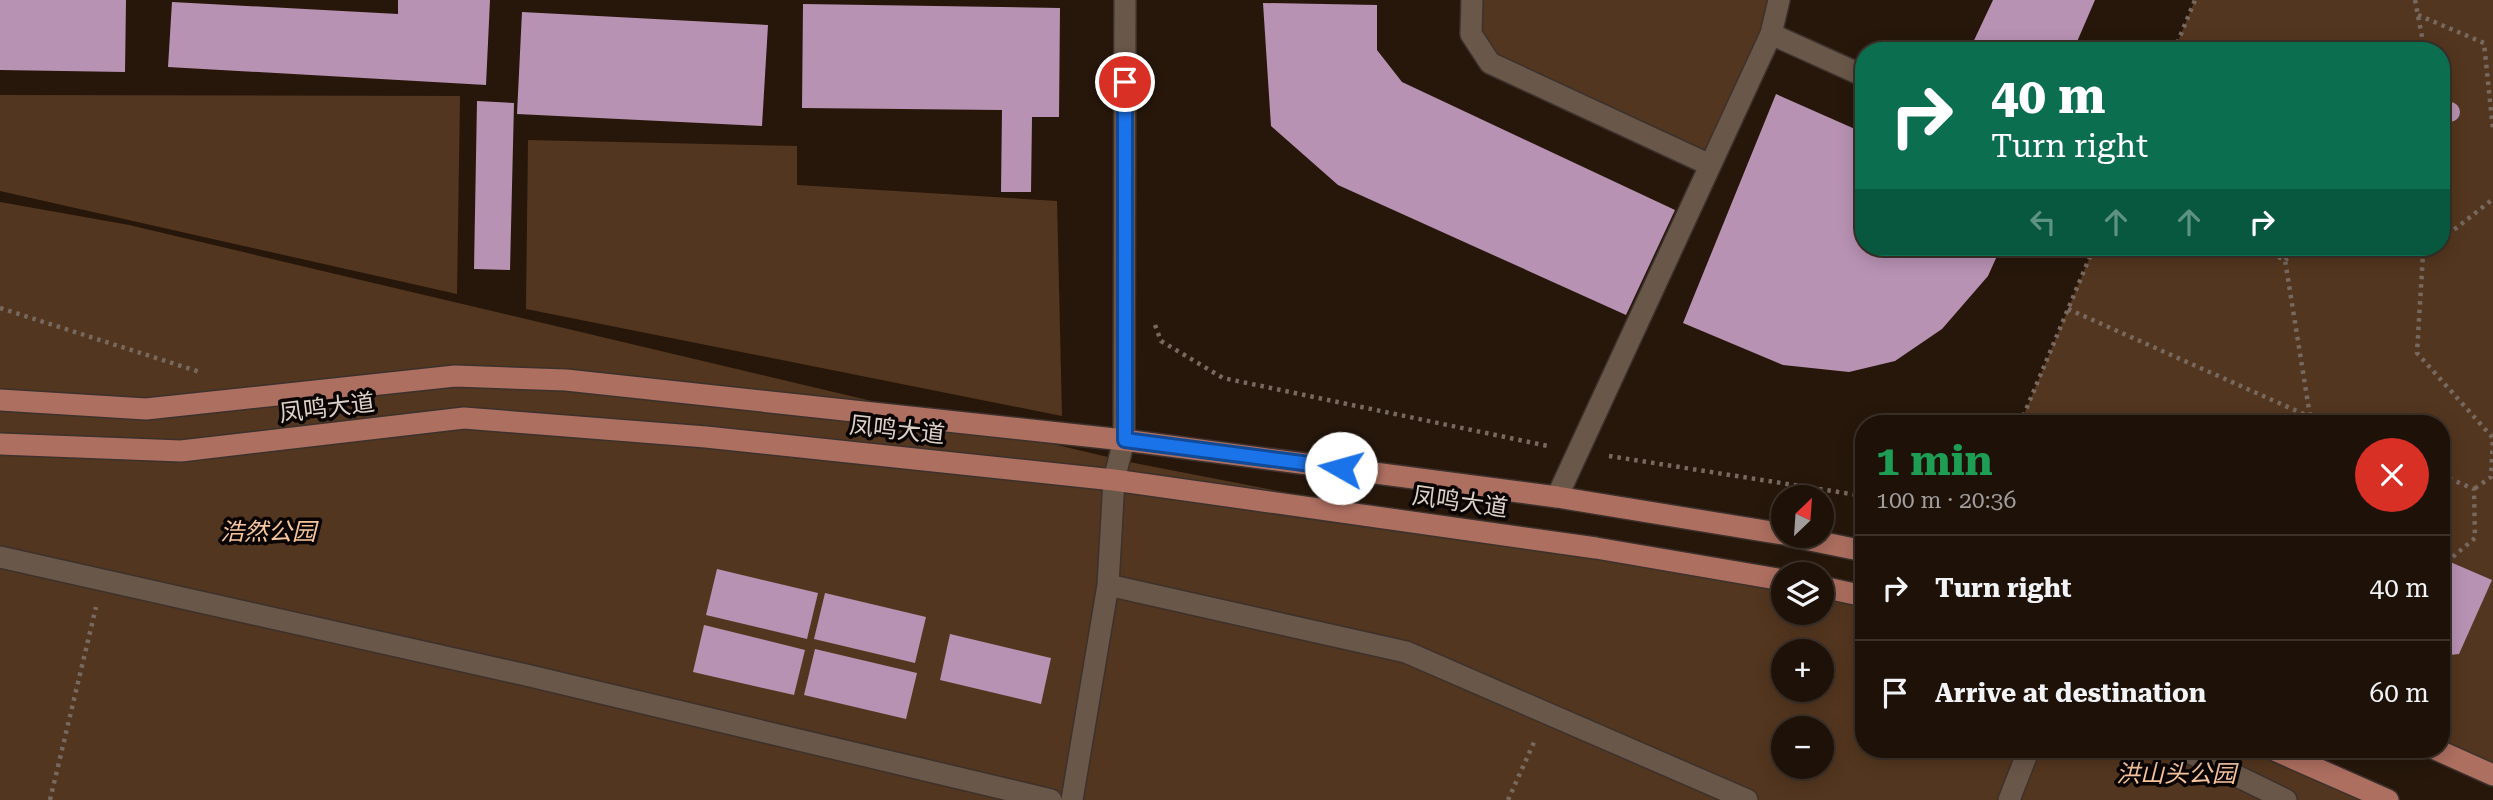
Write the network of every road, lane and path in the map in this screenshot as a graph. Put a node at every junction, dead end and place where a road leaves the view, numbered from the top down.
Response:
1 (1125, 0) edge
2 (1472, 0) edge
3 (1779, 0) edge
4 (2195, 0) edge
5 (2415, 0) edge
6 (2418, 15) junction
7 (1771, 34) junction
8 (2178, 42) edge
9 (2423, 42) edge
10 (1855, 72) edge
11 (2493, 130) edge
12 (1710, 165) junction
13 (2493, 199) edge
14 (2450, 233) edge
15 (2090, 256) edge
16 (2276, 256) edge
17 (2291, 256) edge
18 (2423, 256) edge
19 (2285, 260) junction
20 (0, 308) edge
21 (2068, 309) junction
22 (1152, 318) dead end
23 (204, 374) dead end
24 (0, 400) edge
25 (2024, 415) edge
26 (2306, 415) edge
27 (2311, 415) edge
28 (1125, 440) junction
29 (0, 444) edge
30 (1577, 452) junction
31 (2450, 479) edge
32 (1114, 480) junction
33 (2473, 489) junction
34 (1855, 495) edge
35 (1557, 497) junction
36 (1771, 532) edge
37 (1834, 545) edge
38 (1855, 549) edge
39 (0, 557) edge
40 (2450, 559) edge
41 (1771, 578) edge
42 (103, 580) junction
43 (1108, 585) junction
44 (1834, 590) edge
45 (1855, 594) edge
46 (1547, 714) junction
47 (2450, 756) edge
48 (2025, 758) edge
49 (2200, 758) edge
50 (2292, 758) edge
51 (2493, 775) edge
52 (50, 800) edge
53 (1051, 800) edge
54 (1072, 800) edge
55 (1508, 800) edge
56 (1747, 800) edge
57 (2009, 800) edge
58 (2286, 800) edge
59 (2388, 800) edge

1 - 28 street
2 - 12 street
3 - 7 street
4 - 8 path
5 - 6 path
6 - 9 path
6 - 11 path
7 - 10 street
7 - 12 street
12 - 30 street
13 - 14 path
15 - 21 path
16 - 19 path
17 - 19 path
18 - 33 path
19 - 27 path
20 - 23 path
21 - 25 path
21 - 26 path
22 - 30 path
24 - 28 main road, 凤鸣大道
28 - 32 street
28 - 35 main road, 凤鸣大道
29 - 32 main road, 凤鸣大道
30 - 34 path
30 - 35 street
31 - 33 path
32 - 41 main road, 凤鸣大道
32 - 43 street
33 - 40 path
35 - 36 main road, 凤鸣大道
37 - 38 main road
39 - 42 street
42 - 52 path
42 - 53 street
43 - 46 street
43 - 54 street
44 - 45 main road
46 - 55 path
46 - 56 street
47 - 51 main road
48 - 57 street
49 - 58 street
50 - 59 main road

